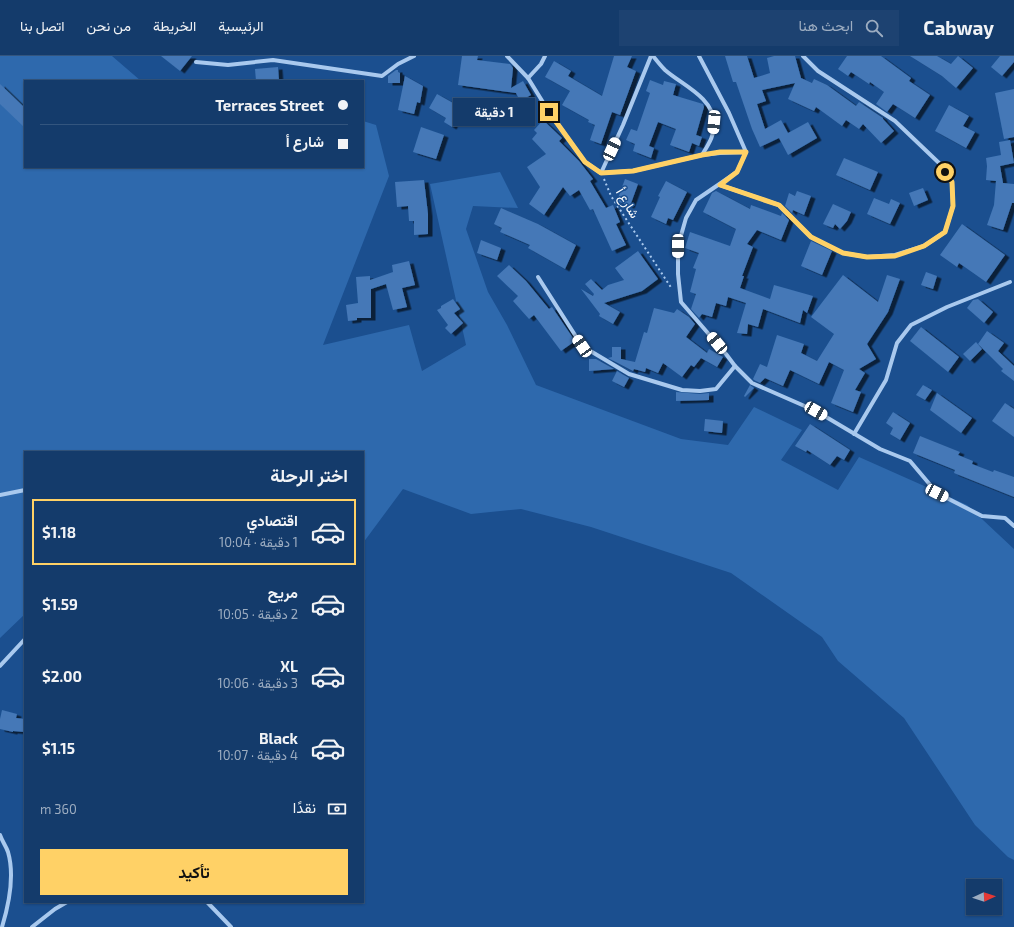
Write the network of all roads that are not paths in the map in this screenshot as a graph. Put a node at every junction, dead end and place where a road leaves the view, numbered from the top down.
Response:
1 (414, 56) edge
2 (507, 56) edge
3 (545, 56) edge
4 (652, 56) edge
5 (699, 56) edge
6 (803, 56) edge
7 (196, 62) dead end
8 (528, 78) junction
9 (746, 152) junction
10 (702, 155) junction
11 (601, 173) junction
12 (720, 185) junction
13 (538, 277) dead end
14 (1010, 282) dead end
15 (735, 366) junction
16 (854, 434) junction
17 (24, 490) edge
18 (0, 495) edge
19 (1014, 526) edge
20 (24, 639) edge
21 (0, 666) edge
22 (0, 835) edge
23 (65, 903) edge
24 (208, 903) edge
25 (2, 927) edge
26 (32, 927) edge
27 (232, 927) edge

1 - 7 street
2 - 8 street
3 - 8 street
4 - 10 street
4 - 11 street
5 - 9 street
6 - 12 street
8 - 11 street
9 - 10 street
9 - 12 street
10 - 11 street
12 - 15 street
13 - 15 street
14 - 16 street
15 - 16 street
16 - 19 street
17 - 18 street
20 - 21 street
22 - 25 street
23 - 26 street
24 - 27 street

